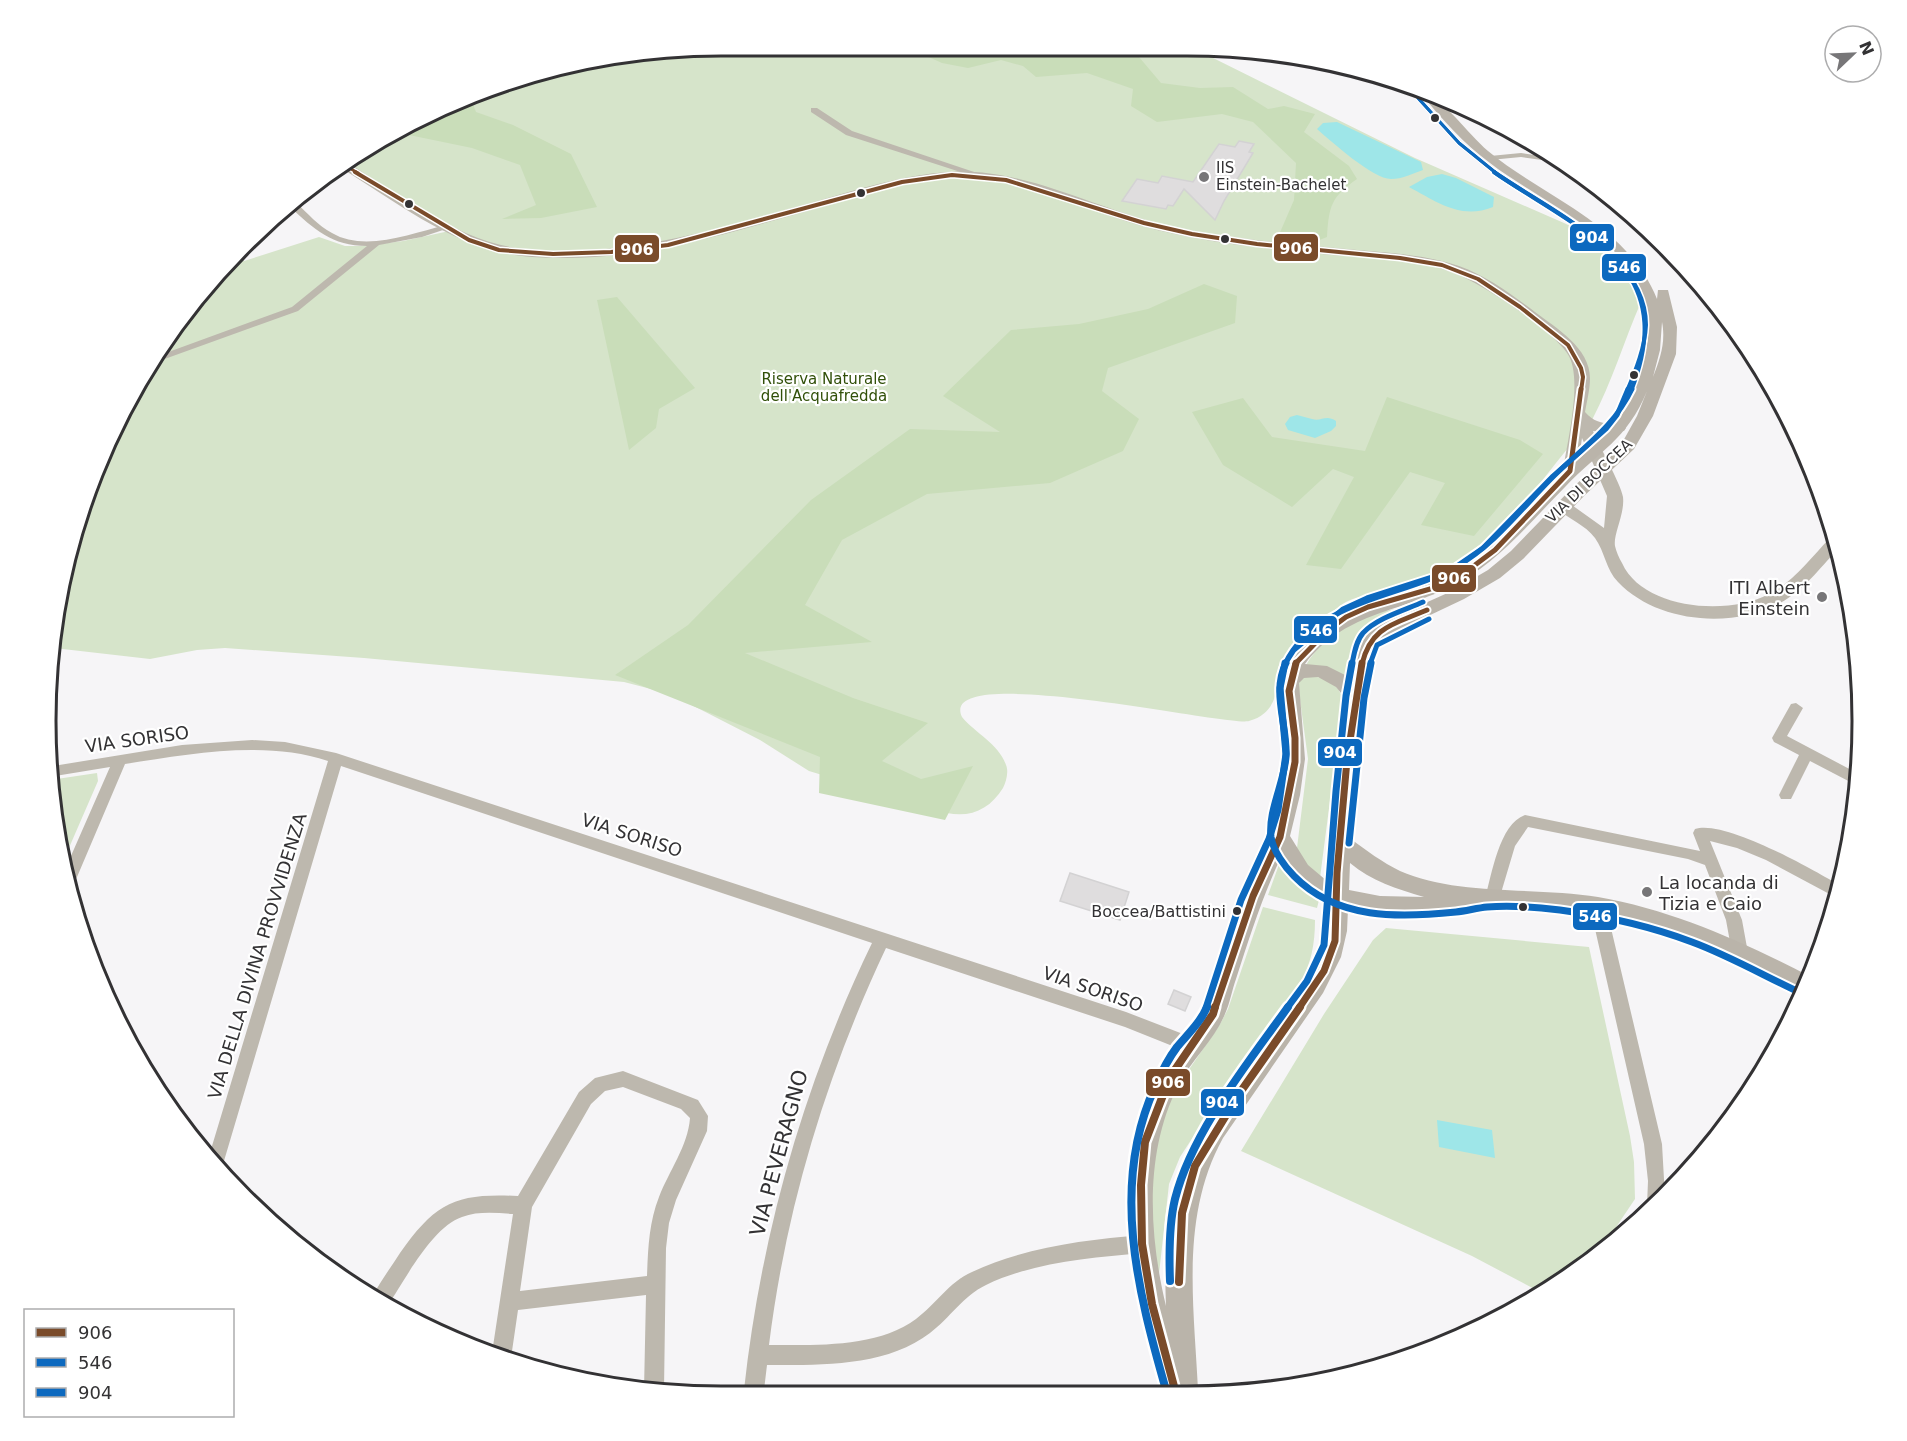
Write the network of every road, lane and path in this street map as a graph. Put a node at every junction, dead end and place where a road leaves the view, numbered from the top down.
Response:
1 (1436, 104) edge
2 (814, 110) dead end
3 (1453, 111) edge
4 (1495, 157) junction
5 (1540, 158) edge
6 (350, 169) edge
7 (982, 176) junction
8 (297, 208) edge
9 (445, 228) junction
10 (378, 242) junction
11 (165, 356) edge
12 (1578, 413) junction
13 (1619, 428) junction
14 (1593, 450) junction
15 (1604, 470) junction
16 (1570, 471) junction
17 (1564, 506) junction
18 (1607, 544) junction
19 (1829, 549) edge
20 (1291, 676) junction
21 (1355, 697) junction
22 (1796, 708) dead end
23 (1775, 743) dead end
24 (336, 758) junction
25 (1805, 758) junction
26 (120, 759) junction
27 (58, 770) edge
28 (1849, 776) edge
29 (1849, 777) edge
30 (1786, 795) dead end
31 (1280, 837) junction
32 (1340, 842) junction
33 (1711, 861) junction
34 (72, 869) edge
35 (1830, 887) edge
36 (1336, 895) junction
37 (1488, 898) junction
38 (1598, 907) junction
39 (882, 939) junction
40 (1740, 953) junction
41 (1798, 982) edge
42 (1190, 1046) junction
43 (218, 1155) edge
44 (1657, 1191) edge
45 (523, 1204) junction
46 (1142, 1244) junction
47 (656, 1284) junction
48 (385, 1294) edge
49 (509, 1302) junction
50 (503, 1348) edge
51 (758, 1355) junction
52 (654, 1382) edge
53 (754, 1386) edge
54 (1174, 1386) edge
55 (1184, 1386) edge

1 - 4 main road, VIA DI BOCCEA
2 - 7 street
3 - 4 main road, VIA DI BOCCEA
4 - 5 street
4 - 13 main road, VIA DI BOCCEA
4 - 15 main road, VIA DI BOCCEA
6 - 9 street
7 - 9 street
7 - 12 street
8 - 10 street
9 - 10 street
10 - 11 street
12 - 13 street
12 - 14 street
12 - 16 street
13 - 14 main road, VIA DI BOCCEA
14 - 15 street
14 - 16 main road, VIA DI BOCCEA
15 - 17 main road, VIA DI BOCCEA
15 - 18 street
16 - 20 main road, VIA DI BOCCEA
17 - 18 street
17 - 21 main road, VIA DI BOCCEA
18 - 19 street
20 - 21 main road
20 - 31 main road, VIA DI BOCCEA
21 - 32 main road, VIA DI BOCCEA
22 - 28 street
23 - 25 street
24 - 26 street, VIA SORISO
24 - 39 street, VIA SORISO
24 - 43 street, VIA DELLA DIVINA PROVVIDENZA
25 - 29 street
25 - 30 street
26 - 27 street, VIA SORISO
26 - 34 street
31 - 36 main road
31 - 42 main road, VIA DI BOCCEA
32 - 36 main road, VIA DI BOCCEA
32 - 37 main road
33 - 35 street
33 - 37 street
33 - 40 street
36 - 37 main road
36 - 55 main road, VIA DI BOCCEA
37 - 38 main road
38 - 40 main road
38 - 44 street
39 - 42 street, VIA SORISO
39 - 51 street, VIA PEVERAGNO
40 - 41 main road
42 - 46 main road, VIA DI BOCCEA
45 - 47 street
45 - 48 street
45 - 49 street
46 - 51 street
46 - 54 main road, VIA DI BOCCEA
47 - 49 street
47 - 52 street
49 - 50 street
51 - 53 street, VIA PEVERAGNO

